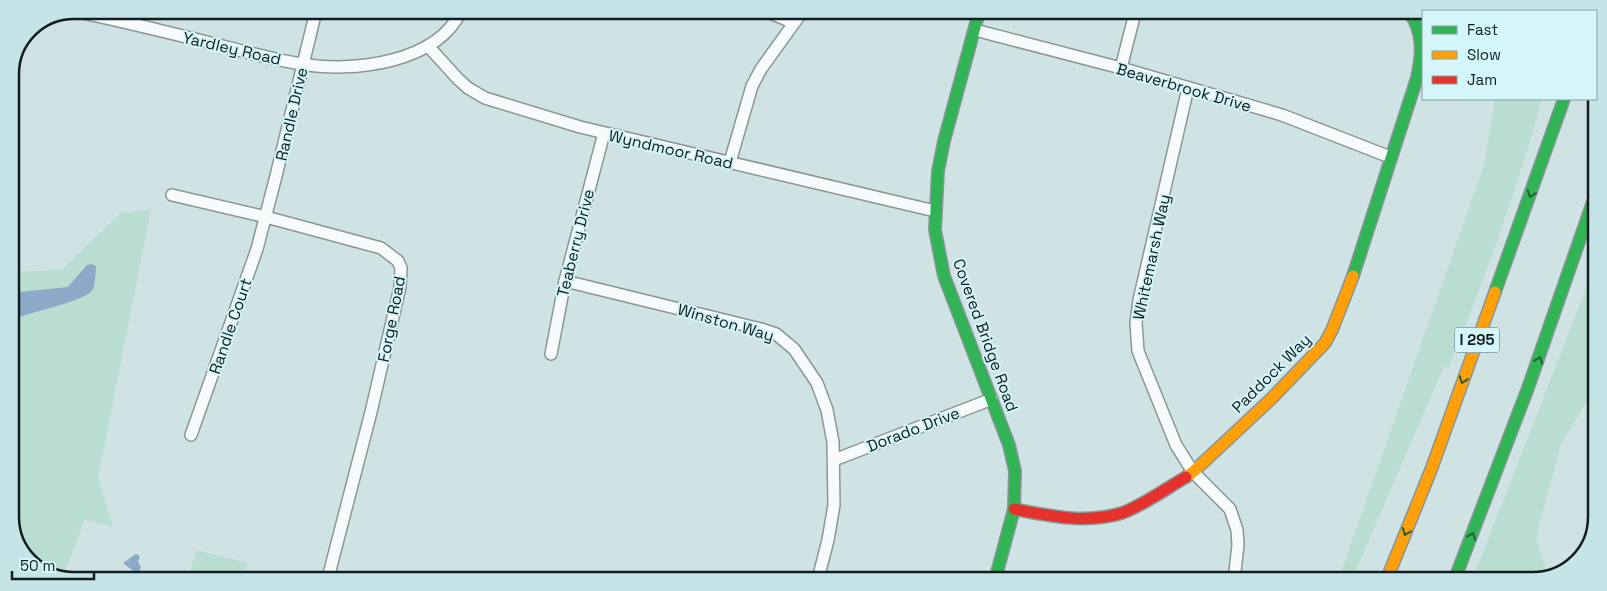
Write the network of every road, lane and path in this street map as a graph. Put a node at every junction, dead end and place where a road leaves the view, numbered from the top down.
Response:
1 (111, 19) edge
2 (314, 19) edge
3 (456, 19) edge
4 (785, 19) edge
5 (797, 19) edge
6 (977, 19) edge
7 (1133, 19) edge
8 (1414, 19) edge
9 (794, 23) junction
10 (974, 30) junction
11 (428, 46) junction
12 (303, 65) junction
13 (1121, 68) junction
14 (1188, 88) junction
15 (1559, 100) edge
16 (1564, 100) edge
17 (604, 132) junction
18 (1390, 157) junction
19 (730, 162) junction
20 (1540, 168) junction
21 (172, 195) dead end
22 (935, 212) junction
23 (266, 217) junction
24 (1588, 217) edge
25 (565, 281) junction
26 (550, 354) dead end
27 (992, 399) junction
28 (192, 435) dead end
29 (834, 460) junction
30 (1193, 472) junction
31 (1014, 509) junction
32 (330, 572) edge
33 (820, 572) edge
34 (997, 572) edge
35 (1235, 572) edge
36 (1390, 572) edge
37 (1458, 572) edge

1 - 12 street, Yardley Road
2 - 12 street, Randle Drive
3 - 11 street, Yardley Road
4 - 9 street
5 - 9 street
6 - 10 main road, Covered Bridge Road
7 - 13 street
8 - 18 main road, Paddock Way
9 - 19 street
10 - 13 street, Beaverbrook Drive
10 - 22 main road, Covered Bridge Road
11 - 12 street, Yardley Road
11 - 17 street, Wyndmoor Road
12 - 23 street, Randle Drive
13 - 14 street, Beaverbrook Drive
14 - 18 street, Beaverbrook Drive
14 - 30 street, Whitemarsh Way
15 - 20 main road
16 - 20 main road, I 295
17 - 19 street, Wyndmoor Road
17 - 25 street, Teaberry Drive
18 - 30 main road, Paddock Way
19 - 22 street, Wyndmoor Road
20 -> 36 main road, I 295
21 - 23 street, Forge Road
22 - 27 main road, Covered Bridge Road
23 - 28 street, Randle Court
23 - 32 street, Forge Road
37 -> 24 main road
25 - 26 street, Teaberry Drive
25 - 29 street, Winston Way
27 - 29 street, Dorado Drive
27 - 31 main road, Covered Bridge Road
29 - 33 street, Winston Way
30 - 31 main road, Paddock Way
30 - 35 street, Whitemarsh Way
31 - 34 main road, Covered Bridge Road

